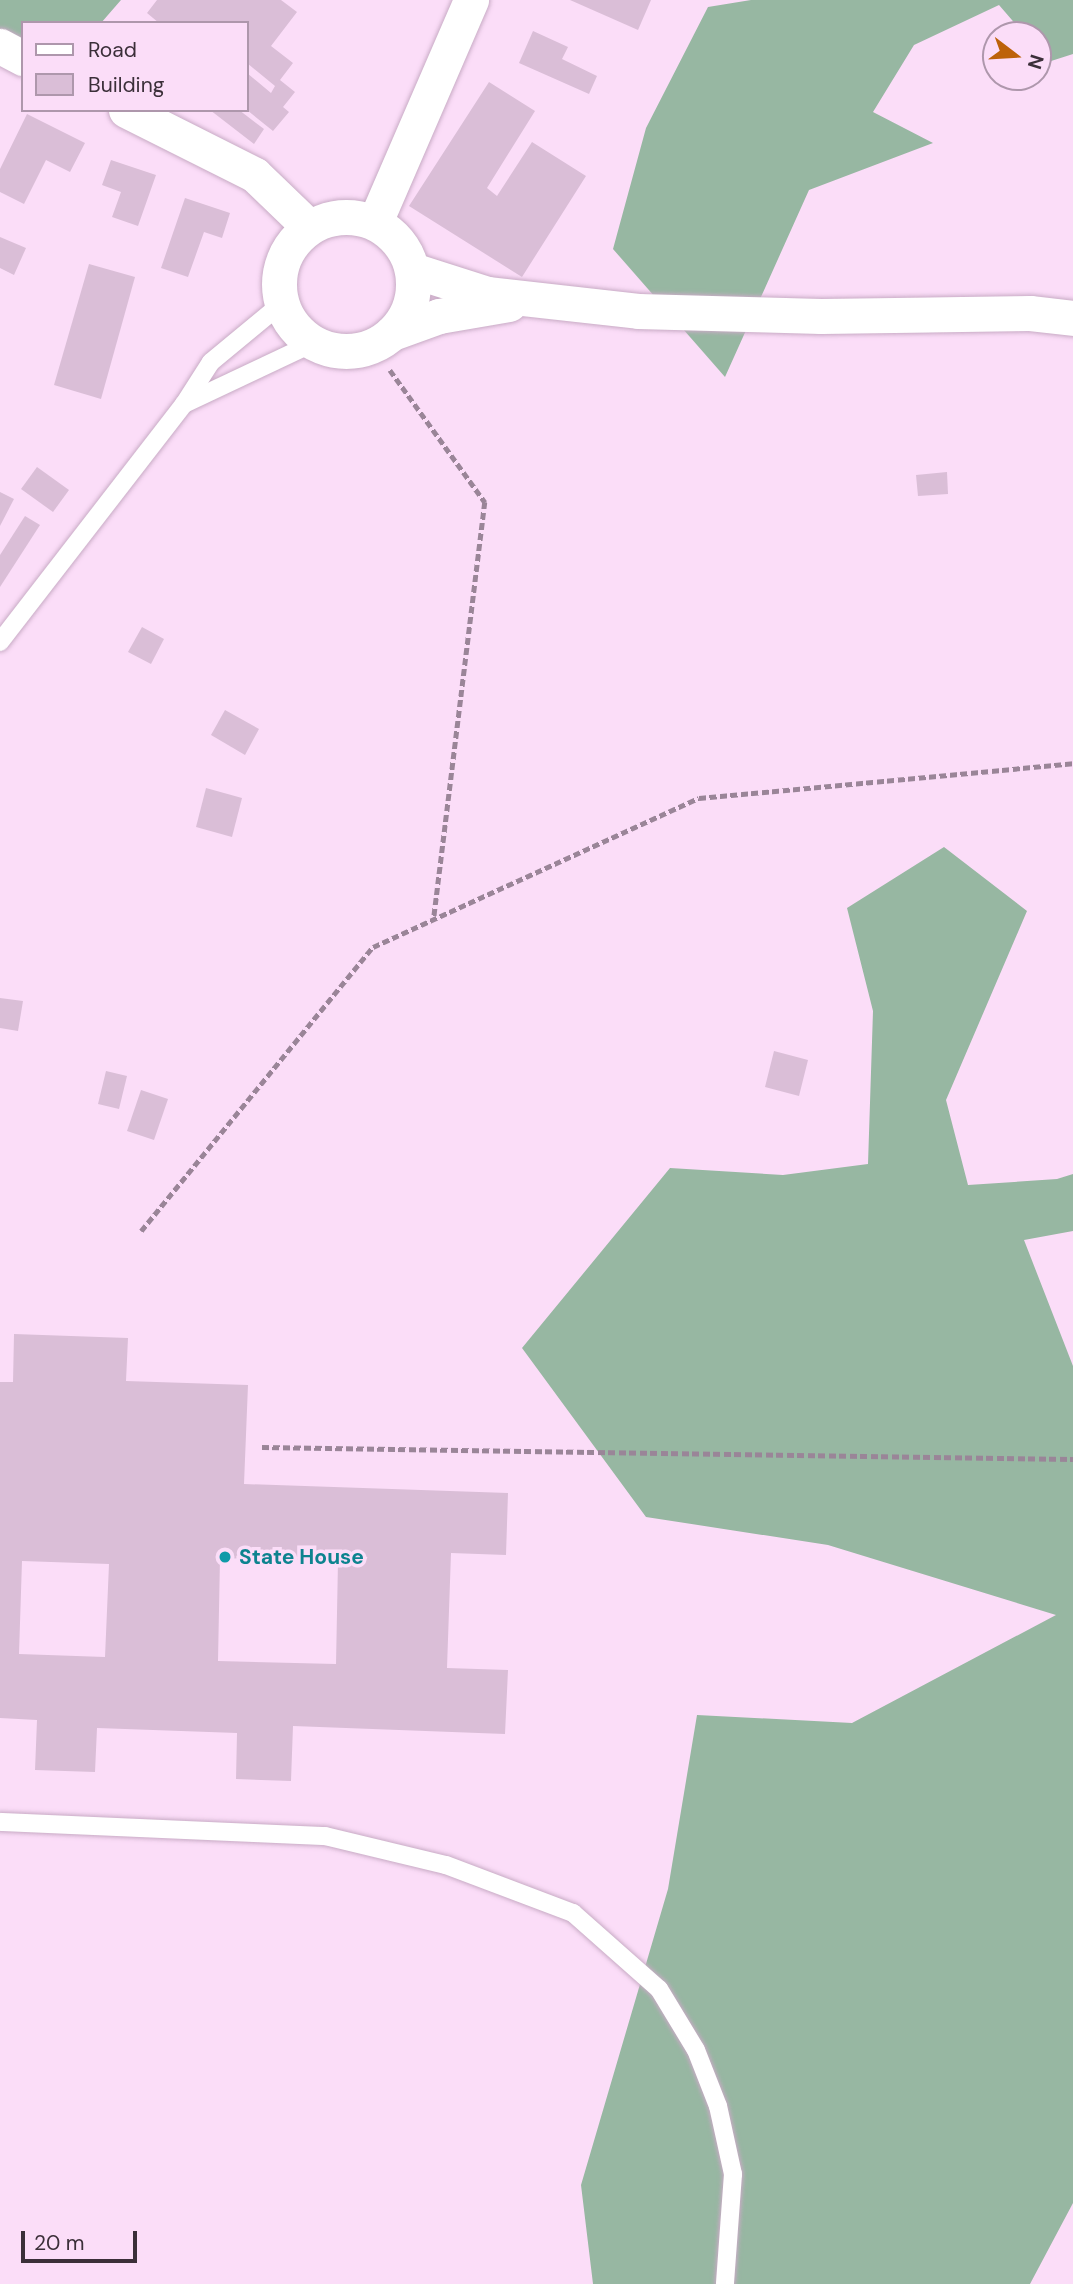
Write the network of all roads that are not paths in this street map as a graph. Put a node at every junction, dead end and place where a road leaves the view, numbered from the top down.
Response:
1 (471, 0) edge
2 (0, 46) edge
3 (21, 57) edge
4 (130, 112) edge
5 (375, 222) junction
6 (309, 227) junction
7 (412, 270) junction
8 (530, 300) junction
9 (281, 304) junction
10 (1073, 318) edge
11 (382, 339) junction
12 (313, 344) junction
13 (184, 404) junction
14 (0, 642) edge
15 (0, 1822) edge
16 (724, 2284) edge

1 - 5 street
2 - 3 street
4 - 6 street
5 - 6 street
5 - 7 street
6 - 9 street
7 - 8 street
7 - 11 street
8 - 10 street
8 - 11 street
9 - 12 street
9 - 13 lane
11 - 12 street
12 - 13 lane
13 - 14 lane
15 - 16 lane

